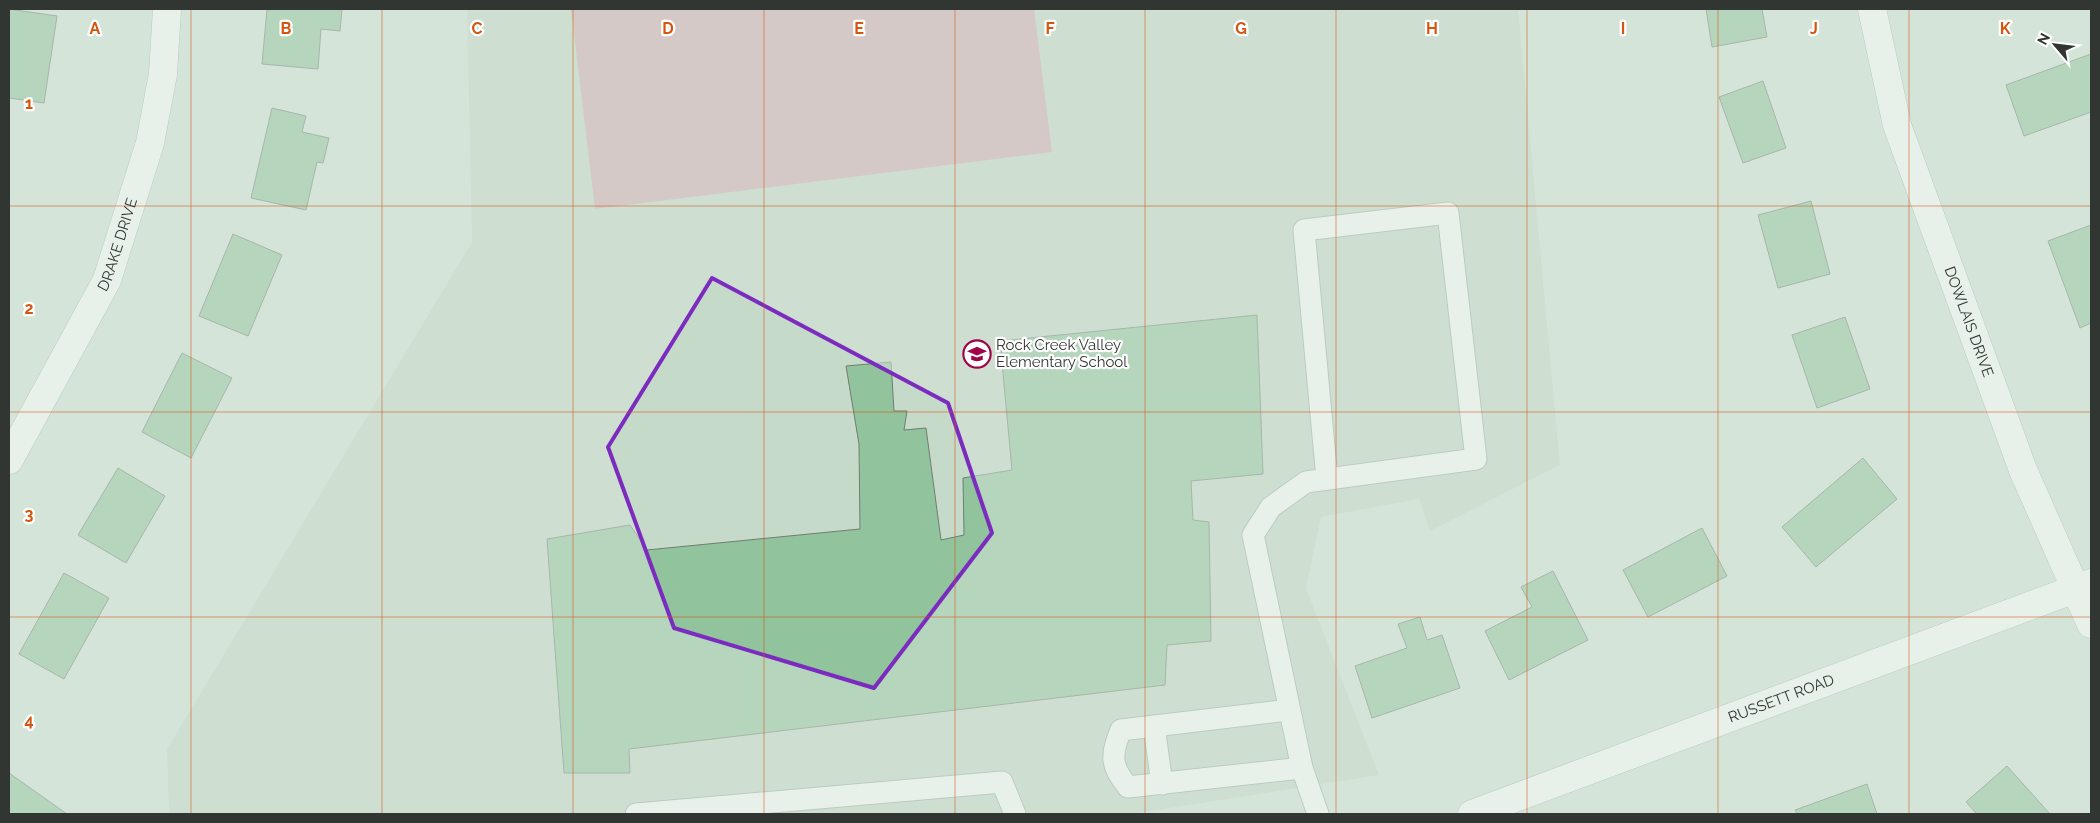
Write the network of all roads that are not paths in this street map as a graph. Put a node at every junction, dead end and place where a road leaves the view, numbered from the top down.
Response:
1 (167, 9) edge
2 (1872, 9) edge
3 (9, 460) edge
4 (1327, 479) junction
5 (2083, 587) edge
6 (2091, 624) edge
7 (1289, 710) junction
8 (1154, 726) junction
9 (1302, 768) junction
10 (1162, 784) junction
11 (636, 814) edge
12 (1015, 814) edge
13 (1318, 814) edge
14 (1472, 814) edge

1 - 3 street, DRAKE DRIVE
2 - 5 street, DOWLAIS DRIVE
4 - 4 lane
4 - 7 lane
5 - 6 street, DOWLAIS DRIVE
5 - 14 street, RUSSETT ROAD
7 - 8 lane
7 - 9 lane
8 - 10 lane
8 - 10 lane
9 - 10 lane
9 - 13 lane
11 - 12 lane

